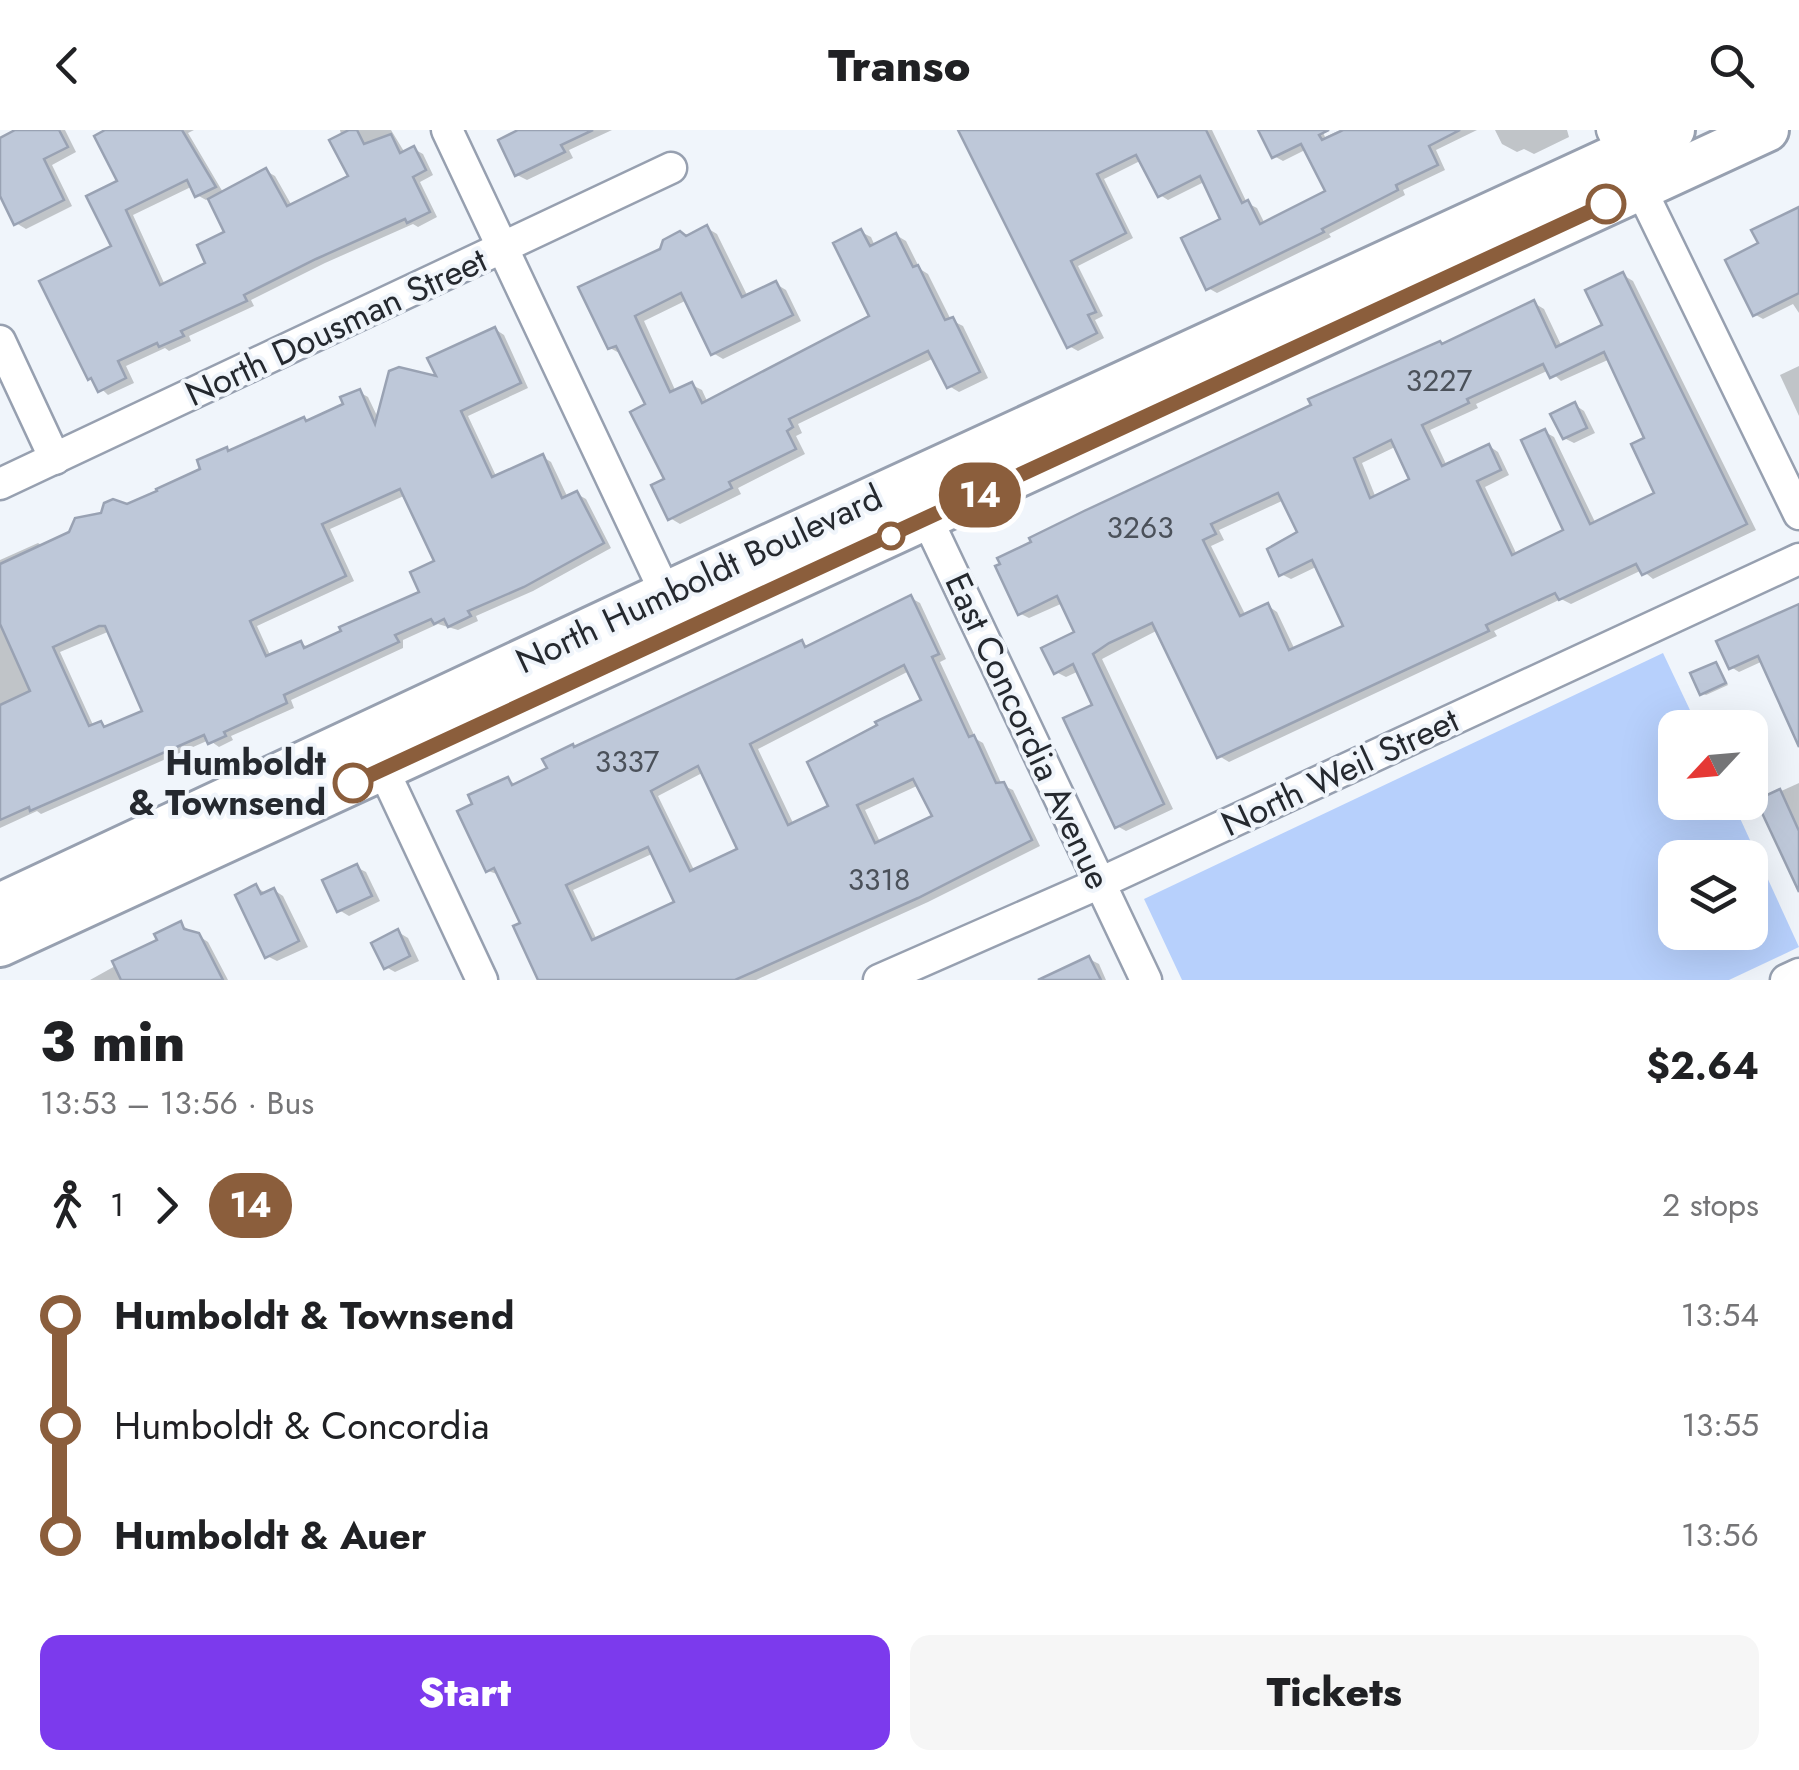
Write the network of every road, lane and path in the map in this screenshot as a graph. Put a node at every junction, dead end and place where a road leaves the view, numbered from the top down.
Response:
1 (447, 130) edge
2 (1672, 130) edge
3 (1767, 130) edge
4 (1625, 157) edge
5 (671, 168) dead end
6 (503, 248) junction
7 (0, 342) edge
8 (55, 460) junction
9 (0, 484) edge
10 (918, 500) junction
11 (1799, 514) edge
12 (1799, 559) edge
13 (674, 612) junction
14 (375, 752) junction
15 (1100, 883) junction
16 (0, 905) edge
17 (0, 945) edge
18 (1799, 974) edge
19 (482, 980) edge
20 (879, 980) edge
21 (1146, 980) edge
22 (1786, 980) edge

1 - 6 street
2 - 4 main road, North Humboldt Boulevard
3 - 4 main road, North Humboldt Boulevard
4 - 10 main road, North Humboldt Boulevard
4 - 11 street
5 - 6 street, North Dousman Street
6 - 8 street, North Dousman Street
6 - 13 street
7 - 8 street
8 - 9 street, North Dousman Street
10 - 13 main road, North Humboldt Boulevard
10 - 15 street, East Concordia Avenue
12 - 15 street, North Weil Street
13 - 14 main road, North Humboldt Boulevard
14 - 16 main road, North Humboldt Boulevard
14 - 17 main road, North Humboldt Boulevard
14 - 19 street
15 - 20 street, North Weil Street
15 - 21 street, East Concordia Avenue
18 - 22 street

